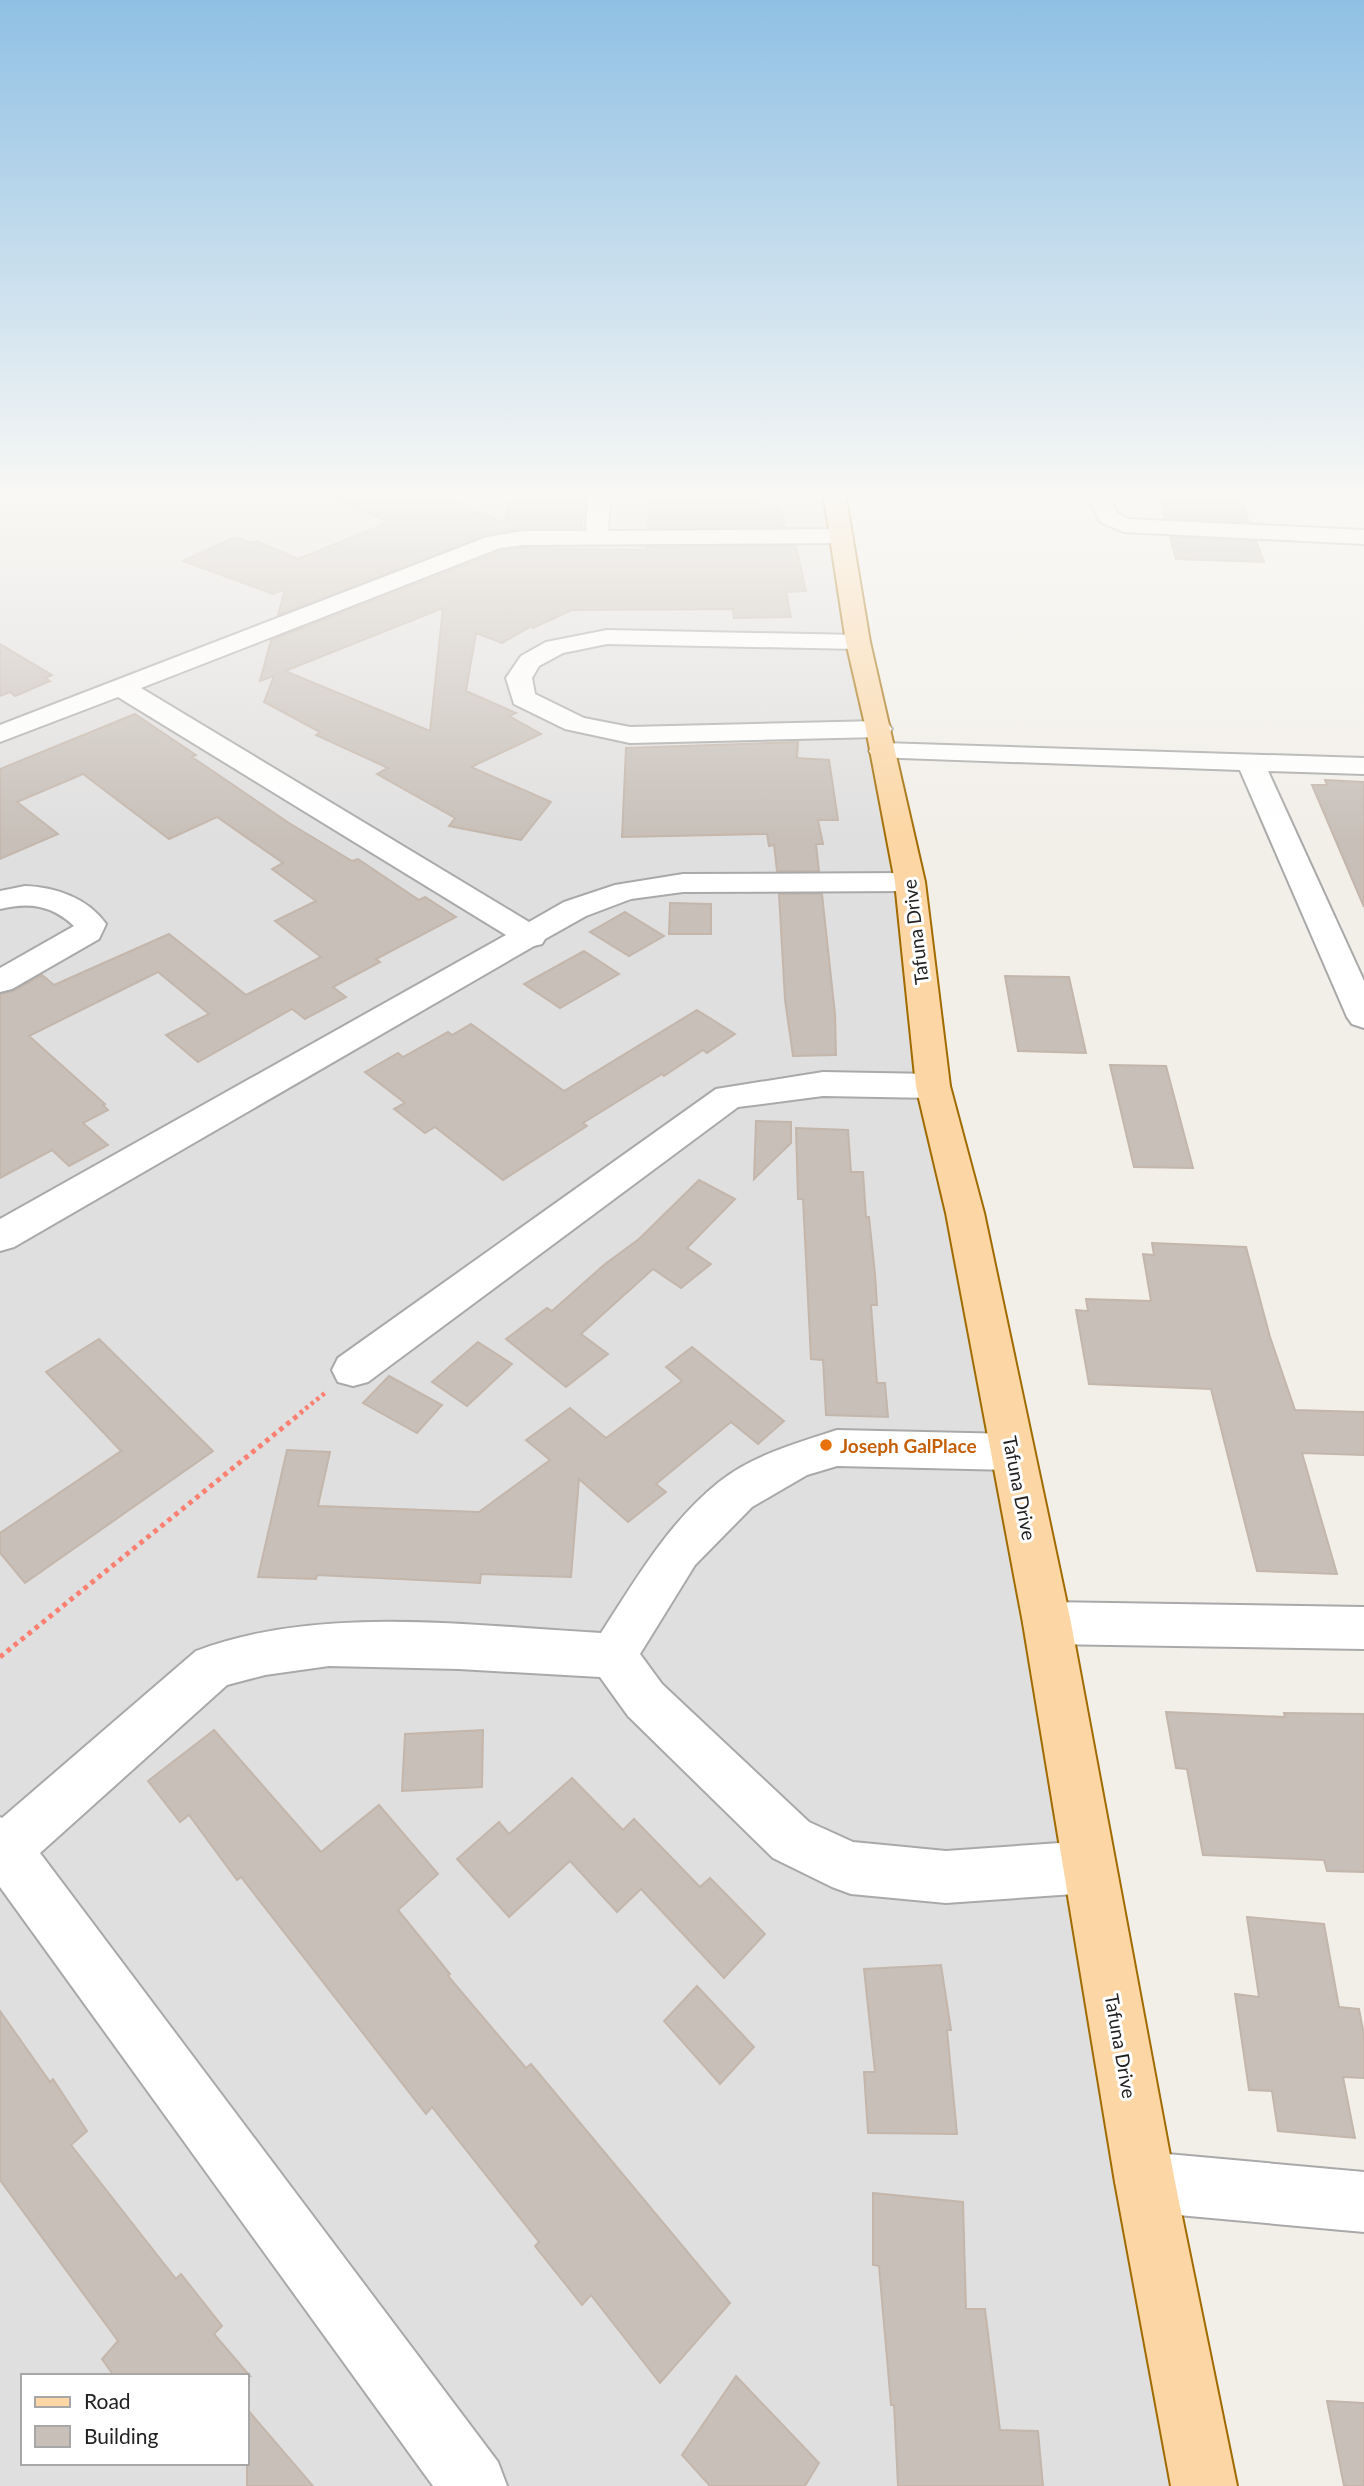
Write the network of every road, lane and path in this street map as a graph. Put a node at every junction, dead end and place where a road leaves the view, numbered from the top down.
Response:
1 (324, 608) edge
2 (853, 608) edge
3 (858, 642) junction
4 (120, 687) junction
5 (0, 734) edge
6 (881, 740) junction
7 (1250, 762) junction
8 (1364, 766) edge
9 (910, 882) junction
10 (0, 900) edge
11 (531, 937) junction
12 (0, 982) edge
13 (1364, 1017) edge
14 (933, 1086) junction
15 (0, 1237) edge
16 (354, 1370) joint
17 (1012, 1452) junction
18 (1047, 1623) junction
19 (1364, 1628) edge
20 (614, 1656) junction
21 (0, 1657) edge
22 (3, 1846) edge
23 (1089, 1867) junction
24 (1145, 2182) junction
25 (1364, 2202) edge
26 (474, 2486) edge
27 (1204, 2486) edge

1 - 4 street
2 - 3 main road, Tafuna Drive
3 - 6 main road, Tafuna Drive
3 - 6 street
4 - 5 street
4 - 11 street
6 - 7 street
6 - 9 main road, Tafuna Drive
7 - 8 street
7 - 13 street
9 - 11 street
9 - 14 main road, Tafuna Drive
10 - 12 street
11 - 15 street
14 - 16 street
14 - 17 main road, Tafuna Drive
16 - 21 path
17 - 18 main road, Tafuna Drive
17 - 20 street
18 - 19 street
18 - 23 main road, Tafuna Drive
20 - 22 street
20 - 23 street
22 - 26 street
23 - 24 main road, Tafuna Drive
24 - 25 street
24 - 27 main road, Tafuna Drive

